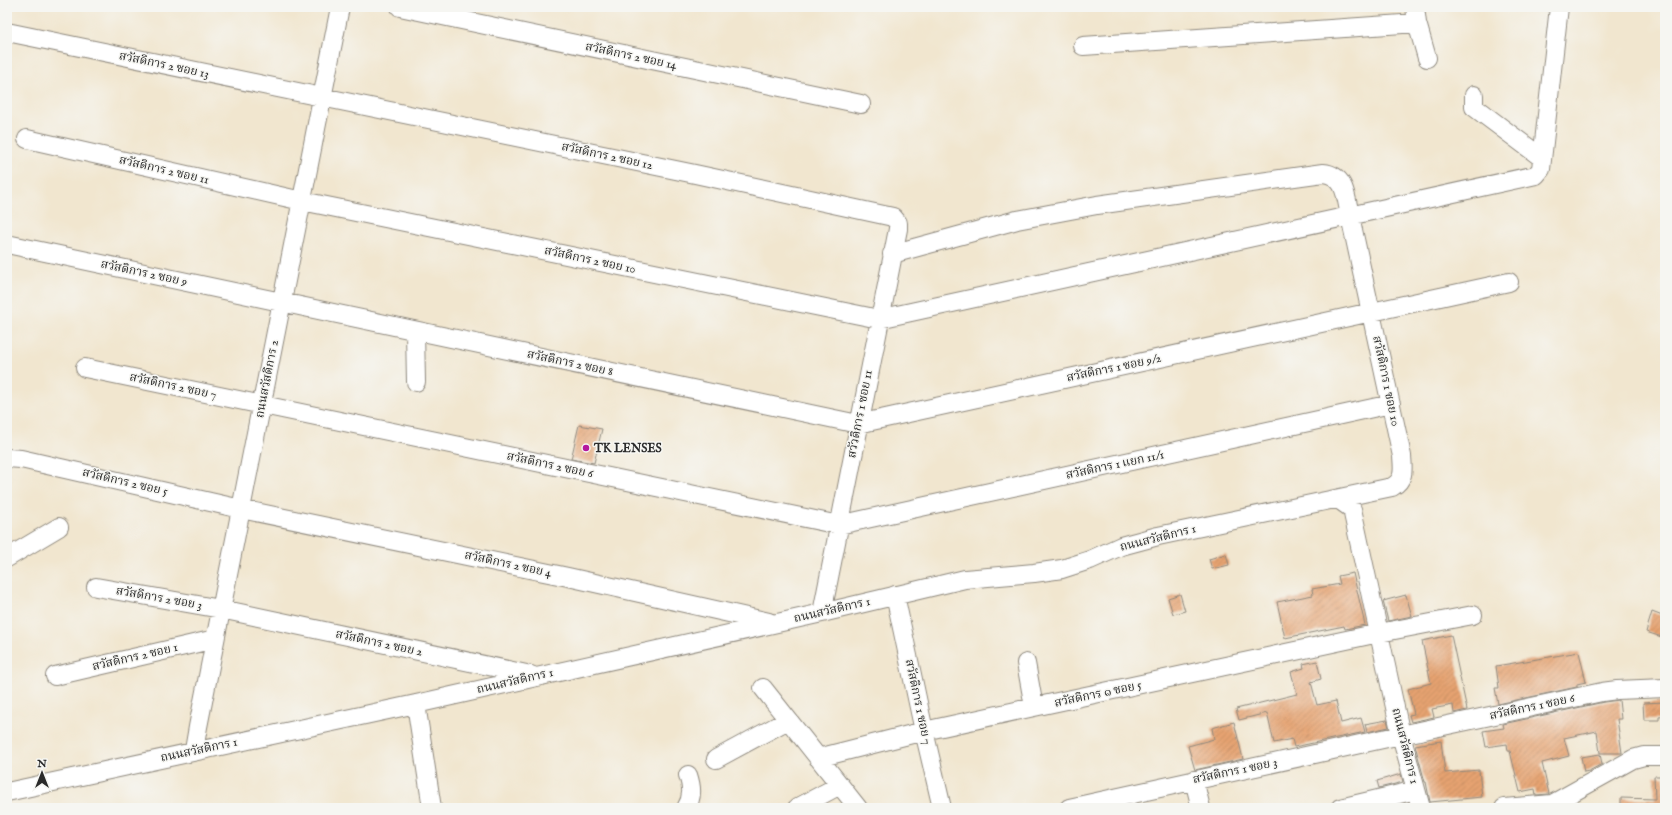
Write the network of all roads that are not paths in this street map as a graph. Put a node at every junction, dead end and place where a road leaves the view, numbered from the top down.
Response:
1 (340, 7) edge
2 (400, 7) edge
3 (1559, 7) edge
4 (1416, 15) edge
5 (7, 32) edge
6 (1083, 46) dead end
7 (1427, 58) dead end
8 (1474, 95) dead end
9 (322, 98) junction
10 (861, 104) dead end
11 (27, 139) dead end
12 (1542, 158) junction
13 (302, 201) junction
14 (1350, 216) junction
15 (893, 217) joint
16 (7, 244) edge
17 (892, 254) junction
18 (1509, 282) dead end
19 (282, 303) junction
20 (1370, 311) junction
21 (879, 319) junction
22 (415, 331) junction
23 (85, 368) dead end
24 (416, 382) dead end
25 (1391, 404) junction
26 (262, 405) junction
27 (858, 424) junction
28 (7, 457) edge
29 (1338, 499) junction
30 (241, 509) junction
31 (839, 526) junction
32 (60, 527) dead end
33 (7, 558) edge
34 (96, 587) dead end
35 (895, 595) junction
36 (221, 610) junction
37 (822, 613) junction
38 (1473, 615) dead end
39 (774, 624) junction
40 (1379, 633) junction
41 (215, 639) junction
42 (1026, 663) dead end
43 (55, 676) dead end
44 (536, 676) junction
45 (763, 688) dead end
46 (1665, 688) edge
47 (416, 704) junction
48 (1034, 707) junction
49 (788, 720) junction
50 (924, 732) junction
51 (1401, 735) junction
52 (194, 750) junction
53 (1665, 756) edge
54 (818, 758) junction
55 (716, 759) dead end
56 (688, 775) dead end
57 (1194, 780) junction
58 (840, 785) junction
59 (1416, 790) junction
60 (7, 792) edge
61 (1552, 806) edge
62 (432, 808) edge
63 (686, 808) edge
64 (797, 808) edge
65 (858, 808) edge
66 (942, 808) edge
67 (1069, 808) edge
68 (1201, 808) edge
69 (1340, 808) edge
70 (1421, 808) edge
71 (1504, 808) edge

1 - 9 street, ถนนสวัสดิการ 2
2 - 10 street, สวัสดิการ 2 ซอย 14
3 - 12 street
4 - 6 street
4 - 7 street
5 - 9 street, สวัสดิการ 2 ซอย 13
8 - 12 street
9 - 13 street, ถนนสวัสดิการ 2
9 - 15 street, สวัสดิการ 2 ซอย 12
11 - 13 street, สวัสดิการ 2 ซอย 11
12 - 14 street
13 - 19 street, ถนนสวัสดิการ 2
13 - 21 street, สวัสดิการ 2 ซอย 10
14 - 17 street, สวัสดิการ 1 ซอย 10
14 - 20 street, สวัสดิการ 1 ซอย 10
14 - 21 street
15 - 17 street, สวัวดิการ 1 ซอย 11
16 - 19 street, สวัสดิการ 2 ซอย 9
17 - 21 street, สวัวดิการ 1 ซอย 11
18 - 20 street, สวัสดิการ 1 ซอย 9/2
19 - 22 street, สวัสดิการ 2 ซอย 8
19 - 26 street, ถนนสวัสดิการ 2
20 - 25 street, สวัสดิการ 1 ซอย 10
20 - 27 street, สวัสดิการ 1 ซอย 9/2
21 - 27 street, สวัวดิการ 1 ซอย 11
22 - 24 street
22 - 27 street, สวัสดิการ 2 ซอย 8
23 - 26 street, สวัสดิการ 2 ซอย 7
25 - 29 street, สวัสดิการ 1 ซอย 10
25 - 31 street, สวัสดิการ 1 แยก 11/1
26 - 30 street, ถนนสวัสดิการ 2
26 - 31 street, สวัสดิการ 2 ซอย 6
27 - 31 street, สวัวดิการ 1 ซอย 11
28 - 30 street, สวัสดิการ 2 ซอย 5
29 - 35 street, ถนนสวัสดิการ 1
29 - 40 street, ถนนสวัสดิการ 1
30 - 36 street, ถนนสวัสดิการ 2
30 - 39 street, สวัสดิการ 2 ซอย 4
31 - 37 street, สวัวดิการ 1 ซอย 11
32 - 33 street
34 - 36 street, สวัสดิการ 2 ซอย 3
35 - 37 street, ถนนสวัสดิการ 1
35 - 50 street, สวัสดิการ 1 ซอย 7
36 - 41 street, ถนนสวัสดิการ 2
36 - 44 street, สวัสดิการ 2 ซอย 2
37 - 39 street, ถนนสวัสดิการ 1
38 - 40 street, สวัสดิการ ๑ ซอย 5
39 - 44 street, ถนนสวัสดิการ 1
40 - 48 street, สวัสดิการ ๑ ซอย 5
40 - 51 street, ถนนสวัสดิการ 1
41 - 43 street, สวัสดิการ 2 ซอย 1
41 - 52 street, ถนนสวัสดิการ 2
42 - 48 street
44 - 47 street, ถนนสวัสดิการ 1
45 - 49 street
46 - 51 street, สวัสดิการ 1 ซอย 6
47 - 52 street, ถนนสวัสดิการ 1
47 - 62 street
48 - 50 street, สวัสดิการ ๑ ซอย 5
49 - 54 street
49 - 55 street
50 - 54 street, สวัสดิการ ๑ ซอย 5
50 - 66 street, สวัสดิการ 1 ซอย 7
51 - 57 street, สวัสดิการ 1 ซอย 3
51 - 59 street, ถนนสวัสดิการ 1
52 - 60 street, ถนนสวัสดิการ 1
53 - 61 street
54 - 58 street
56 - 63 street
57 - 67 street, สวัสดิการ 1 ซอย 3
57 - 68 street
58 - 64 street
58 - 65 street
59 - 69 street
59 - 70 street, ถนนสวัสดิการ 1
61 - 71 street

